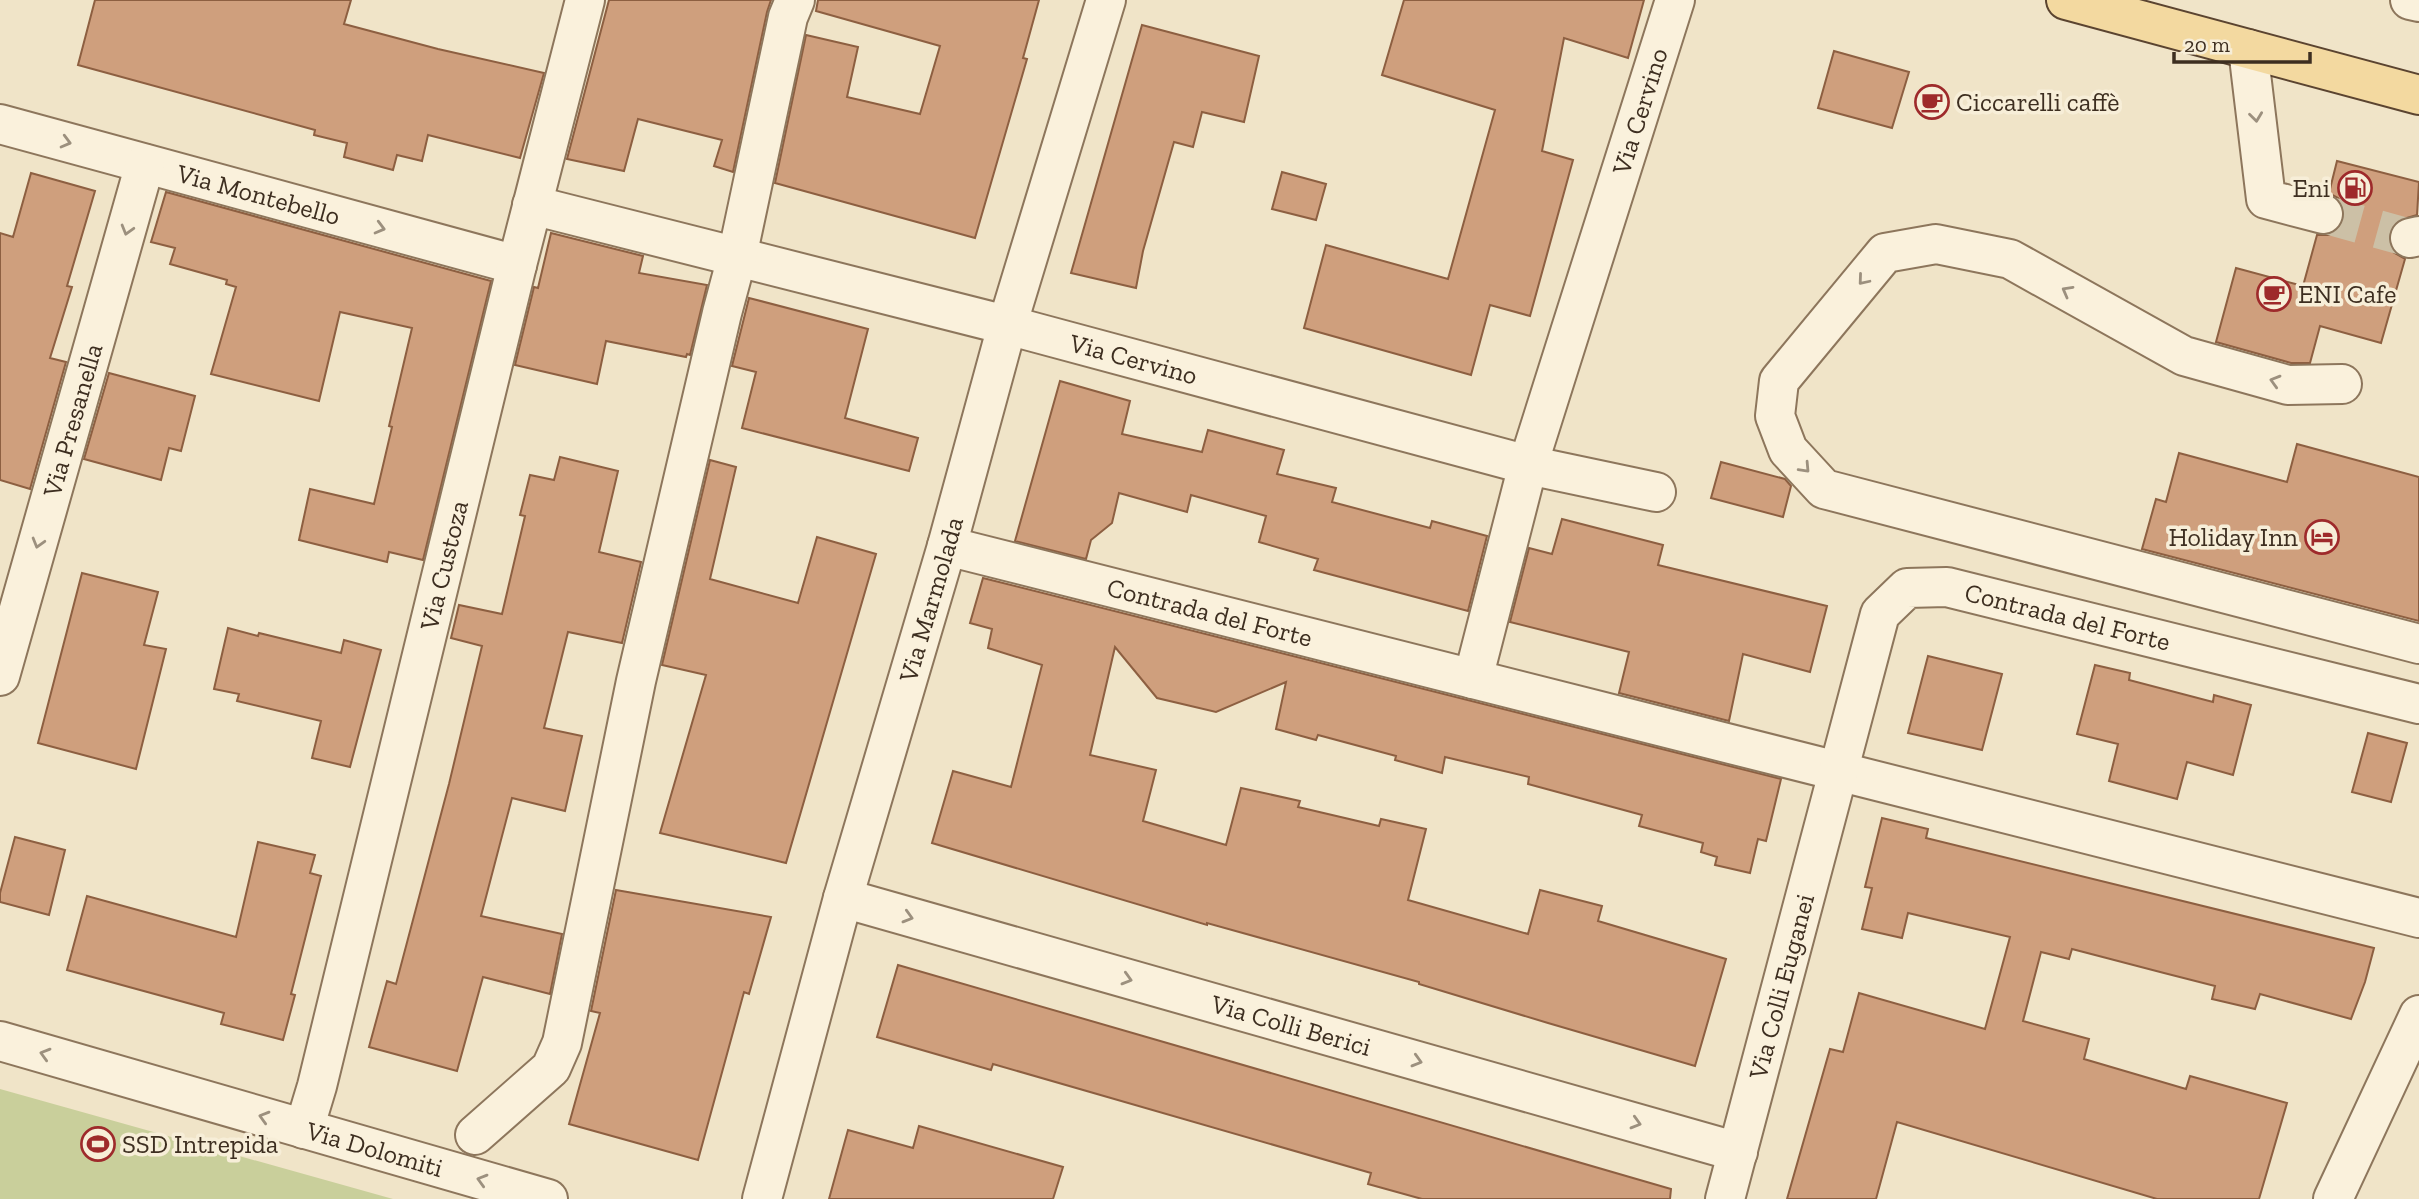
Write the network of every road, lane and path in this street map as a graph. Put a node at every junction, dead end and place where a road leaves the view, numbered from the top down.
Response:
1 (585, 0) edge
2 (795, 0) edge
3 (1107, 0) edge
4 (1675, 0) edge
5 (2410, 0) edge
6 (2074, 1) edge
7 (2419, 2) edge
8 (2248, 49) junction
9 (2419, 95) edge
10 (0, 124) edge
11 (145, 164) junction
12 (532, 205) junction
13 (2323, 214) tunnel mouth
14 (737, 257) junction
15 (517, 265) junction
16 (1007, 326) junction
17 (2342, 384) dead end
18 (1528, 465) junction
19 (1656, 492) dead end
20 (947, 546) junction
21 (2419, 644) edge
22 (0, 676) edge
23 (1473, 680) junction
24 (2419, 704) edge
25 (1839, 772) junction
26 (843, 898) junction
27 (2419, 918) edge
28 (2419, 1016) edge
29 (0, 1041) edge
30 (304, 1129) junction
31 (475, 1135) dead end
32 (1738, 1152) junction
33 (548, 1199) edge
34 (762, 1199) edge
35 (1725, 1199) edge
36 (2333, 1199) edge

1 - 12 street, Via Custoza
2 - 14 street
3 - 16 street, Via Marmolada
4 - 18 street, Via Cervino
5 - 7 street
6 - 8 main road
8 - 9 main road
8 -> 13 street
10 -> 11 street, Via Montebello
11 -> 15 street, Via Montebello
11 -> 22 street, Via Presanella
12 - 14 street, Via Cervino
12 - 15 street, Via Custoza
14 - 16 street, Via Cervino
14 - 31 street
15 - 30 street, Via Custoza
16 - 18 street, Via Cervino
16 - 20 street, Via Marmolada
17 -> 21 street
18 - 19 street, Via Cervino
18 - 23 street
20 - 23 street, Contrada del Forte
20 - 26 street, Via Marmolada
23 - 25 street, Contrada del Forte
24 - 25 street, Contrada del Forte
25 - 27 street, Contrada del Forte
25 - 32 street, Via Colli Euganei
26 -> 32 street, Via Colli Berici
26 - 34 street, Via Marmolada
28 - 36 street
30 -> 29 street, Via Dolomiti
33 -> 30 street, Via Dolomiti
32 - 35 street, Via Colli Euganei

